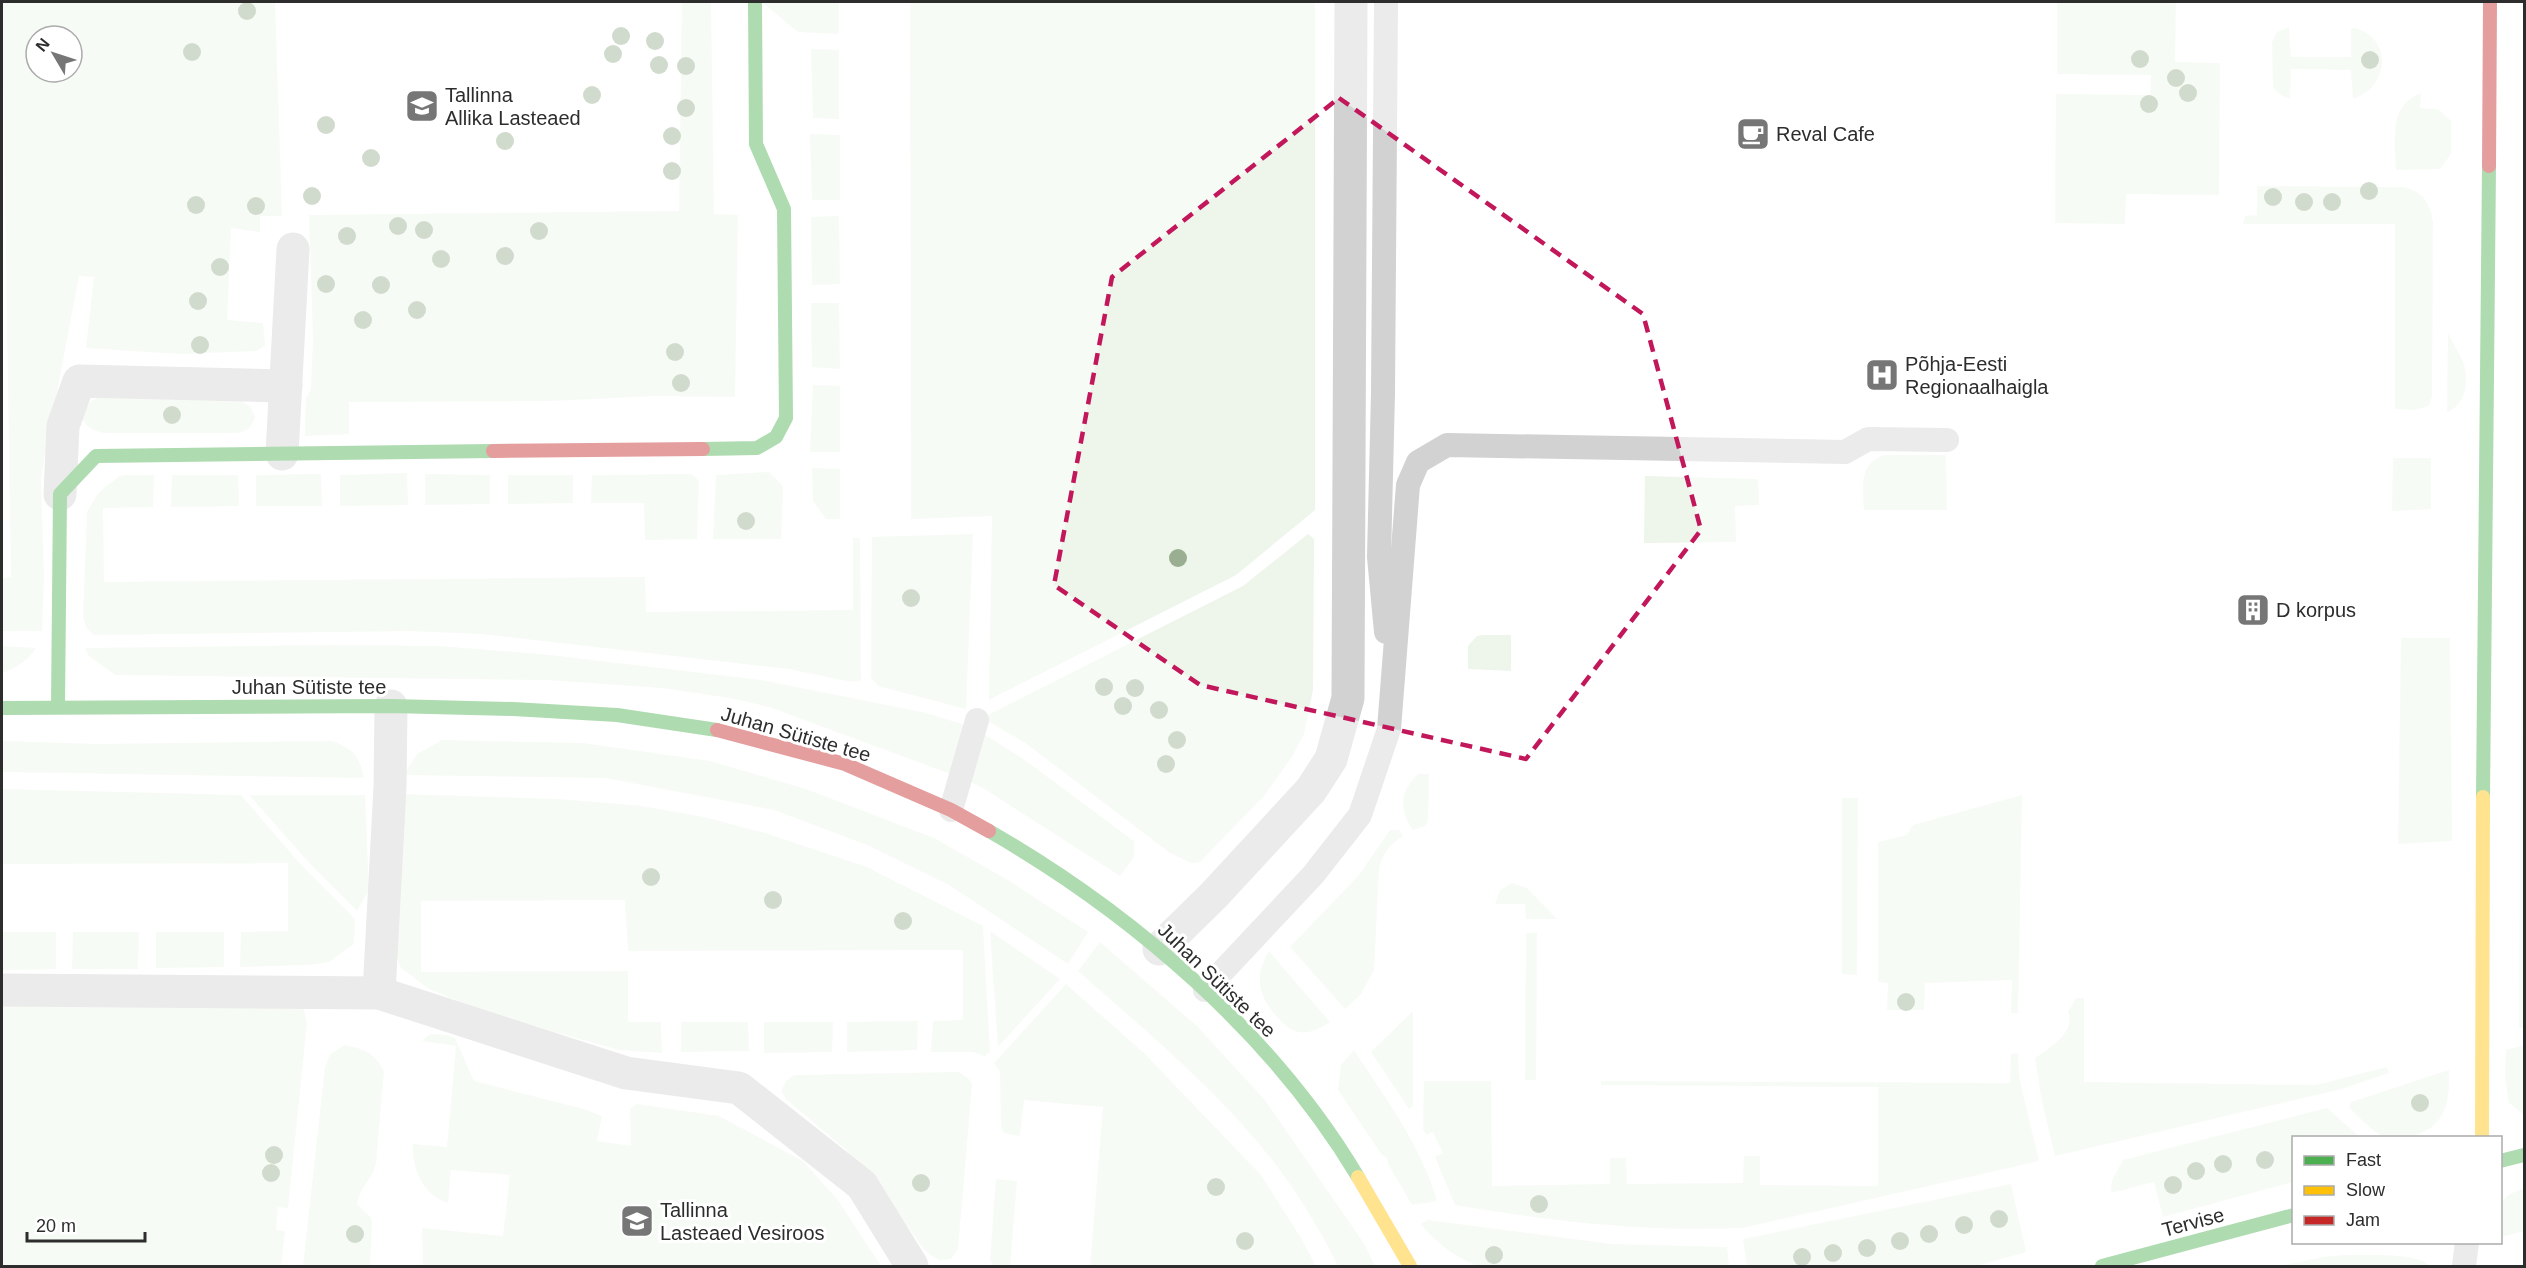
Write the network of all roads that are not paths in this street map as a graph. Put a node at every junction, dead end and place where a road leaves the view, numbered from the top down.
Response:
1 (755, 2) edge
2 (1351, 2) edge
3 (1386, 2) edge
4 (2490, 2) edge
5 (293, 249) dead end
6 (285, 386) junction
7 (1947, 440) dead end
8 (282, 454) junction
9 (60, 494) junction
10 (1393, 697) junction
11 (391, 706) junction
12 (58, 707) junction
13 (2, 708) edge
14 (977, 720) dead end
15 (951, 810) junction
16 (1159, 949) junction
17 (2, 990) edge
18 (1205, 990) junction
19 (379, 993) junction
20 (2482, 1136) edge
21 (2524, 1155) edge
22 (2502, 1160) edge
23 (2292, 1216) edge
24 (2467, 1244) edge
25 (1407, 1260) edge
26 (912, 1266) edge
27 (1428, 1266) edge
28 (2102, 1266) edge
29 (2464, 1266) edge

1 - 8 street
2 - 16 street
3 - 10 lane
4 - 20 street
5 - 6 street
6 - 8 street
6 - 9 street
7 - 10 lane
8 - 9 street
9 - 12 street
10 - 18 lane
11 - 12 street, Juhan Sütiste tee
11 - 15 street, Juhan Sütiste tee
11 - 19 street
12 - 13 street, Juhan Sütiste tee
14 - 15 lane
15 - 16 street, Juhan Sütiste tee
16 - 18 street, Juhan Sütiste tee
17 - 19 street
18 - 25 street, Juhan Sütiste tee
19 - 26 street
21 - 22 street
23 - 28 street, Tervise
24 - 29 lane
25 - 27 street

